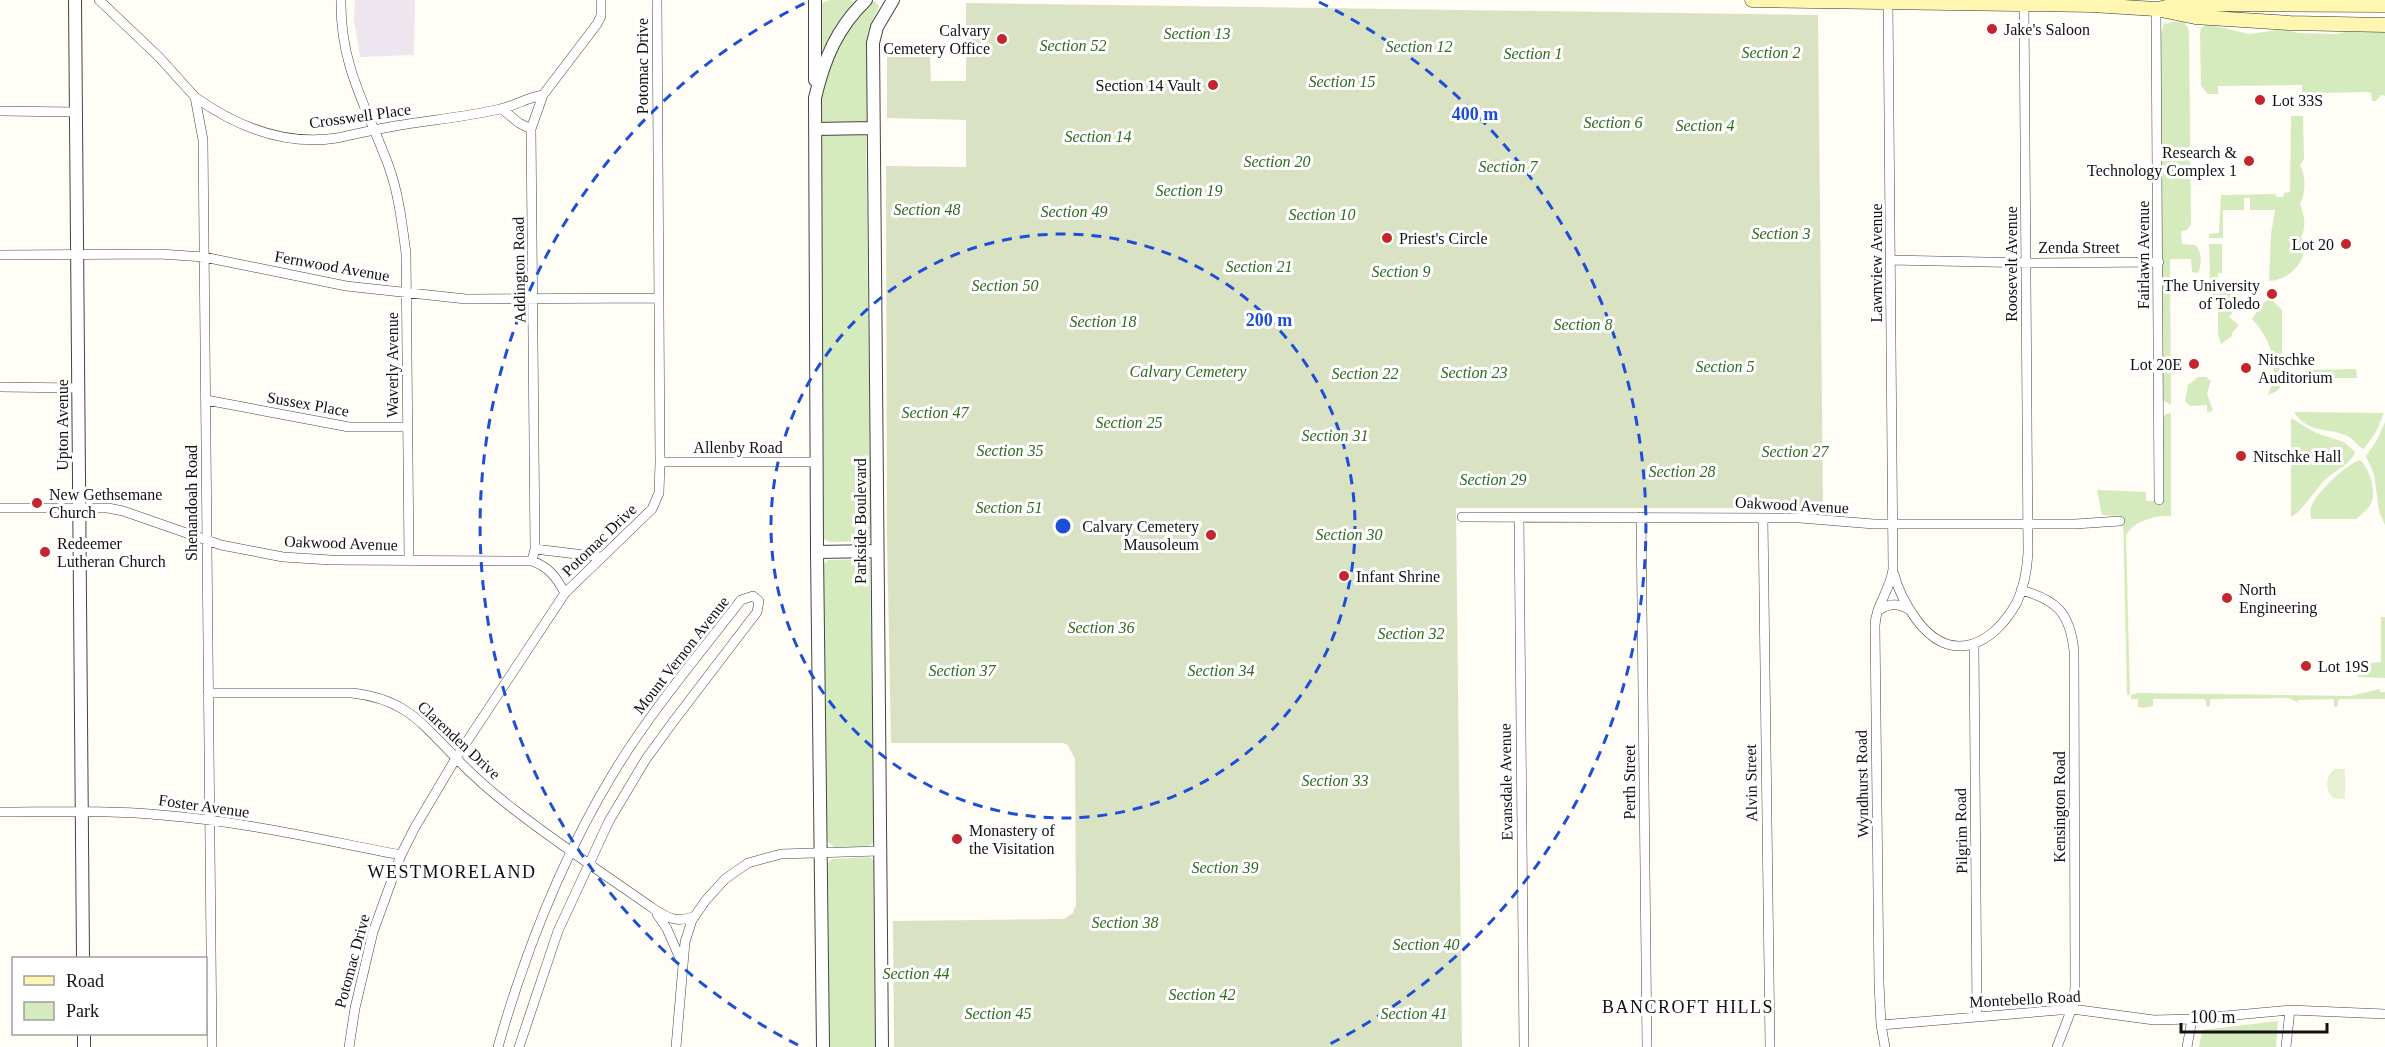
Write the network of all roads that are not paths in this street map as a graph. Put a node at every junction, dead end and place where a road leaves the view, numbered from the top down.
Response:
1 (75, 0) edge
2 (99, 0) edge
3 (341, 0) edge
4 (601, 0) edge
5 (657, 0) edge
6 (815, 0) edge
7 (866, 0) edge
8 (892, 0) edge
9 (1752, 0) edge
10 (1888, 2) junction
11 (2024, 4) junction
12 (2385, 5) edge
13 (2305, 7) junction
14 (2156, 9) junction
15 (2247, 20) junction
16 (2385, 25) edge
17 (543, 95) junction
18 (195, 97) junction
19 (814, 98) junction
20 (502, 109) junction
21 (0, 111) edge
22 (76, 112) junction
23 (873, 128) junction
24 (531, 129) junction
25 (815, 129) junction
26 (373, 130) junction
27 (0, 255) edge
28 (78, 256) junction
29 (204, 257) junction
30 (1890, 260) junction
31 (2026, 262) junction
32 (2159, 262) junction
33 (408, 294) junction
34 (659, 298) junction
35 (534, 300) junction
36 (0, 387) edge
37 (78, 388) junction
38 (206, 400) junction
39 (407, 427) junction
40 (660, 462) junction
41 (816, 462) junction
42 (2159, 500) dead end
43 (79, 507) junction
44 (0, 508) edge
45 (1462, 517) dead end
46 (1519, 517) junction
47 (1641, 517) junction
48 (1763, 518) junction
49 (2120, 521) dead end
50 (1893, 524) junction
51 (2028, 524) junction
52 (207, 540) junction
53 (535, 549) junction
54 (876, 551) junction
55 (817, 552) junction
56 (600, 557) junction
57 (410, 560) junction
58 (532, 561) junction
59 (1893, 569) junction
60 (2021, 590) junction
61 (565, 593) junction
62 (1878, 610) junction
63 (1910, 610) junction
64 (1974, 645) junction
65 (208, 693) junction
66 (456, 758) junction
67 (0, 812) edge
68 (82, 813) junction
69 (209, 820) junction
70 (572, 851) junction
71 (879, 851) junction
72 (821, 854) junction
73 (401, 855) junction
74 (589, 863) junction
75 (654, 909) junction
76 (695, 916) junction
77 (83, 957) edge
78 (682, 963) junction
79 (2072, 1009) junction
80 (2290, 1010) junction
81 (2385, 1014) edge
82 (1977, 1016) junction
83 (2192, 1019) junction
84 (1881, 1025) junction
85 (212, 1047) edge
86 (349, 1047) edge
87 (498, 1047) edge
88 (519, 1047) edge
89 (676, 1047) edge
90 (823, 1047) edge
91 (882, 1047) edge
92 (1524, 1047) edge
93 (1647, 1047) edge
94 (1770, 1047) edge
95 (1885, 1047) edge
96 (2056, 1047) edge
97 (2187, 1047) edge
98 (2286, 1047) edge

1 - 22 street, Upton Avenue
2 - 18 street
3 - 26 street, Waverly Avenue
4 - 17 street, Addington Road
5 - 34 street, Potomac Drive
6 - 19 street
7 - 19 street
8 - 23 street, Parkside Boulevard
9 - 10 main road
10 - 11 main road
10 - 30 street, Lawnview Avenue
11 - 14 main road
11 - 31 street, Roosevelt Avenue
12 - 13 main road
13 - 14 main road
13 - 15 main road
14 - 15 main road
14 - 32 street, Fairlawn Avenue
15 - 16 main road
17 - 20 street, Crosswell Place
17 - 24 street, Addington Road
18 - 26 street, Crosswell Place
18 - 29 street, Shenandoah Road
19 - 25 street
20 - 24 street
20 - 26 street, Crosswell Place
21 - 22 street
22 - 28 street, Upton Avenue
23 - 25 street
23 - 54 street, Parkside Boulevard
24 - 35 street, Addington Road
25 - 41 street
26 - 33 street, Waverly Avenue
27 - 28 street, Fernwood Avenue
28 - 29 street, Fernwood Avenue
28 - 37 street, Upton Avenue
29 - 33 street, Fernwood Avenue
29 - 38 street, Shenandoah Road
30 - 31 street, Zenda Street
30 - 50 street, Lawnview Avenue
31 - 32 street, Zenda Street
31 - 51 street, Roosevelt Avenue
32 - 42 street, Fairlawn Avenue
33 - 35 street, Fernwood Avenue
33 - 39 street, Waverly Avenue
34 - 35 street, Fernwood Avenue
34 - 40 street, Potomac Drive
35 - 53 street, Addington Road
36 - 37 street
37 - 43 street, Upton Avenue
38 - 39 street, Sussex Place
38 - 52 street, Shenandoah Road
39 - 57 street, Waverly Avenue
40 - 41 street, Allenby Road
40 - 56 street, Potomac Drive
41 - 55 street
43 - 44 street, Oakwood Avenue
43 - 52 street, Oakwood Avenue
43 - 68 street, Upton Avenue
45 - 46 street, Oakwood Avenue
46 - 47 street, Oakwood Avenue
46 - 92 street, Evansdale Avenue
47 - 48 street, Oakwood Avenue
47 - 93 street, Perth Street
48 - 50 street, Oakwood Avenue
48 - 94 street, Alvin Street
49 - 51 street, Oakwood Avenue
50 - 51 street, Oakwood Avenue
50 - 59 street, Wyndhurst Road
51 - 60 street, Roosevelt Avenue
52 - 57 street, Oakwood Avenue
52 - 65 street, Shenandoah Road
53 - 56 street
53 - 58 street, Addington Road
54 - 55 street
54 - 71 street, Parkside Boulevard
55 - 72 street
56 - 61 street, Potomac Drive
57 - 58 street, Oakwood Avenue
58 - 61 street
59 - 62 street, Wyndhurst Road
59 - 63 street
60 - 64 street, Roosevelt Avenue
60 - 79 street, Kensington Road
61 - 66 street, Potomac Drive
62 - 63 street
62 - 84 street, Wyndhurst Road
63 - 64 street
64 - 82 street, Pilgrim Road
65 - 66 street, Clarenden Drive
65 - 69 street, Shenandoah Road
66 - 70 street, Clarenden Drive
66 - 73 street, Potomac Drive
67 - 68 street, Foster Avenue
68 - 69 street, Foster Avenue
68 - 77 street, Upton Avenue
69 - 73 street, Foster Avenue
69 - 85 street, Shenandoah Road
70 - 74 street, Clarenden Drive
70 - 74 street, Mount Vernon Avenue
70 - 87 street, Mount Vernon Avenue
71 - 72 street
71 - 91 street, Parkside Boulevard
72 - 76 street
72 - 90 street
73 - 86 street, Potomac Drive
74 - 75 street, Clarenden Drive
74 - 88 street, Mount Vernon Avenue
75 - 76 street, Clarenden Drive
75 - 78 street, Clarenden Drive
76 - 78 street
78 - 89 street
79 - 82 street, Montebello Road
79 - 83 street, Montebello Road
79 - 96 street, Kensington Road
80 - 81 street, Montebello Road
80 - 83 street, Montebello Road
80 - 98 street
82 - 84 street, Montebello Road
83 - 97 street
84 - 95 street, Wyndhurst Road

